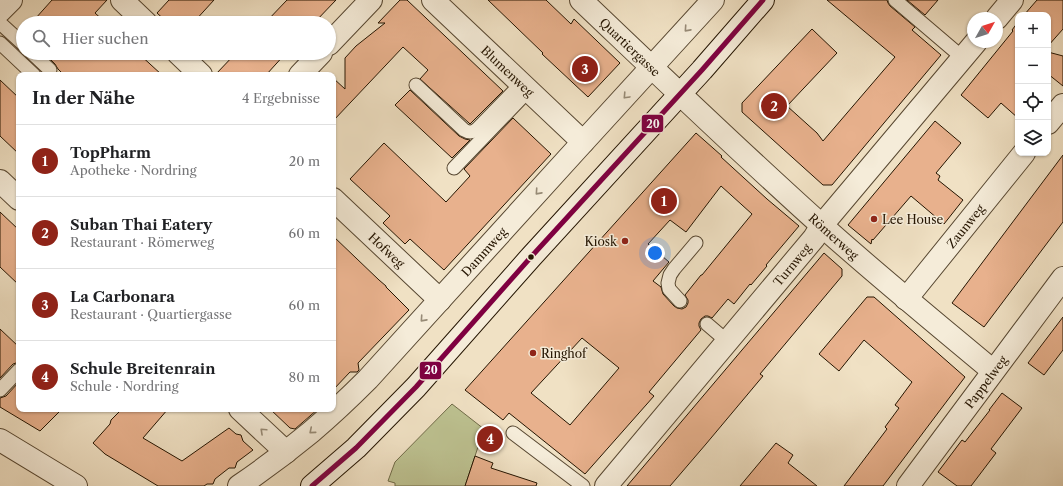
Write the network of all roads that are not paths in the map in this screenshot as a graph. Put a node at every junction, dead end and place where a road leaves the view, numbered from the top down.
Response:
1 (11, 0) edge
2 (122, 0) edge
3 (371, 0) edge
4 (433, 0) edge
5 (581, 0) edge
6 (713, 0) edge
7 (763, 0) edge
8 (895, 0) edge
9 (1012, 0) edge
10 (0, 11) edge
11 (1002, 12) edge
12 (139, 16) edge
13 (0, 23) edge
14 (336, 37) edge
15 (16, 38) edge
16 (0, 43) edge
17 (969, 50) edge
18 (16, 58) edge
19 (18, 60) edge
20 (39, 60) edge
21 (185, 60) edge
22 (314, 60) edge
23 (652, 67) junction
24 (50, 70) dead end
25 (31, 72) edge
26 (198, 72) edge
27 (303, 72) edge
28 (416, 85) dead end
29 (525, 87) junction
30 (680, 94) junction
31 (1063, 105) edge
32 (1050, 120) edge
33 (583, 142) junction
34 (1022, 156) edge
35 (454, 168) dead end
36 (0, 182) edge
37 (16, 197) edge
38 (336, 202) edge
39 (822, 225) junction
40 (696, 242) dead end
41 (1063, 278) edge
42 (906, 299) junction
43 (440, 300) junction
44 (680, 300) dead end
45 (707, 324) dead end
46 (728, 342) junction
47 (993, 371) junction
48 (16, 373) edge
49 (0, 390) edge
50 (336, 411) edge
51 (243, 412) edge
52 (334, 412) edge
53 (513, 433) dead end
54 (0, 440) edge
55 (286, 452) junction
56 (76, 486) edge
57 (239, 486) edge
58 (312, 486) edge
59 (583, 486) edge
60 (606, 486) edge
61 (908, 486) edge

1 - 10 street
2 - 12 street
3 - 14 street
4 - 29 street, Blumenweg
5 - 23 street, Quartiergasse
6 -> 23 street, Dammweg
7 - 30 street
8 - 17 lane
9 - 11 street
13 - 15 lane
16 - 18 lane
17 - 39 street, Turnweg
19 - 25 lane
20 - 24 lane
21 - 26 street
22 - 27 street
23 - 30 street, Quartiergasse
23 -> 33 street, Dammweg
28 - 29 lane
29 - 33 street, Blumenweg
29 - 35 lane
30 - 39 street, Römerweg
30 - 58 street
31 - 32 street
33 -> 43 street, Dammweg
34 - 42 street, Zaunweg
36 - 37 street
38 - 43 street, Hofweg
39 - 42 street, Römerweg
39 - 46 street, Turnweg
40 - 44 lane
41 - 47 street, Pappelweg
42 - 47 street, Römerweg
43 -> 50 street, Dammweg
45 - 46 lane
46 - 60 street, Turnweg
47 - 61 street, Pappelweg
48 - 49 lane
55 -> 51 street
52 -> 55 street, Dammweg
53 - 59 lane
54 - 56 street
55 - 57 street, Dammweg

